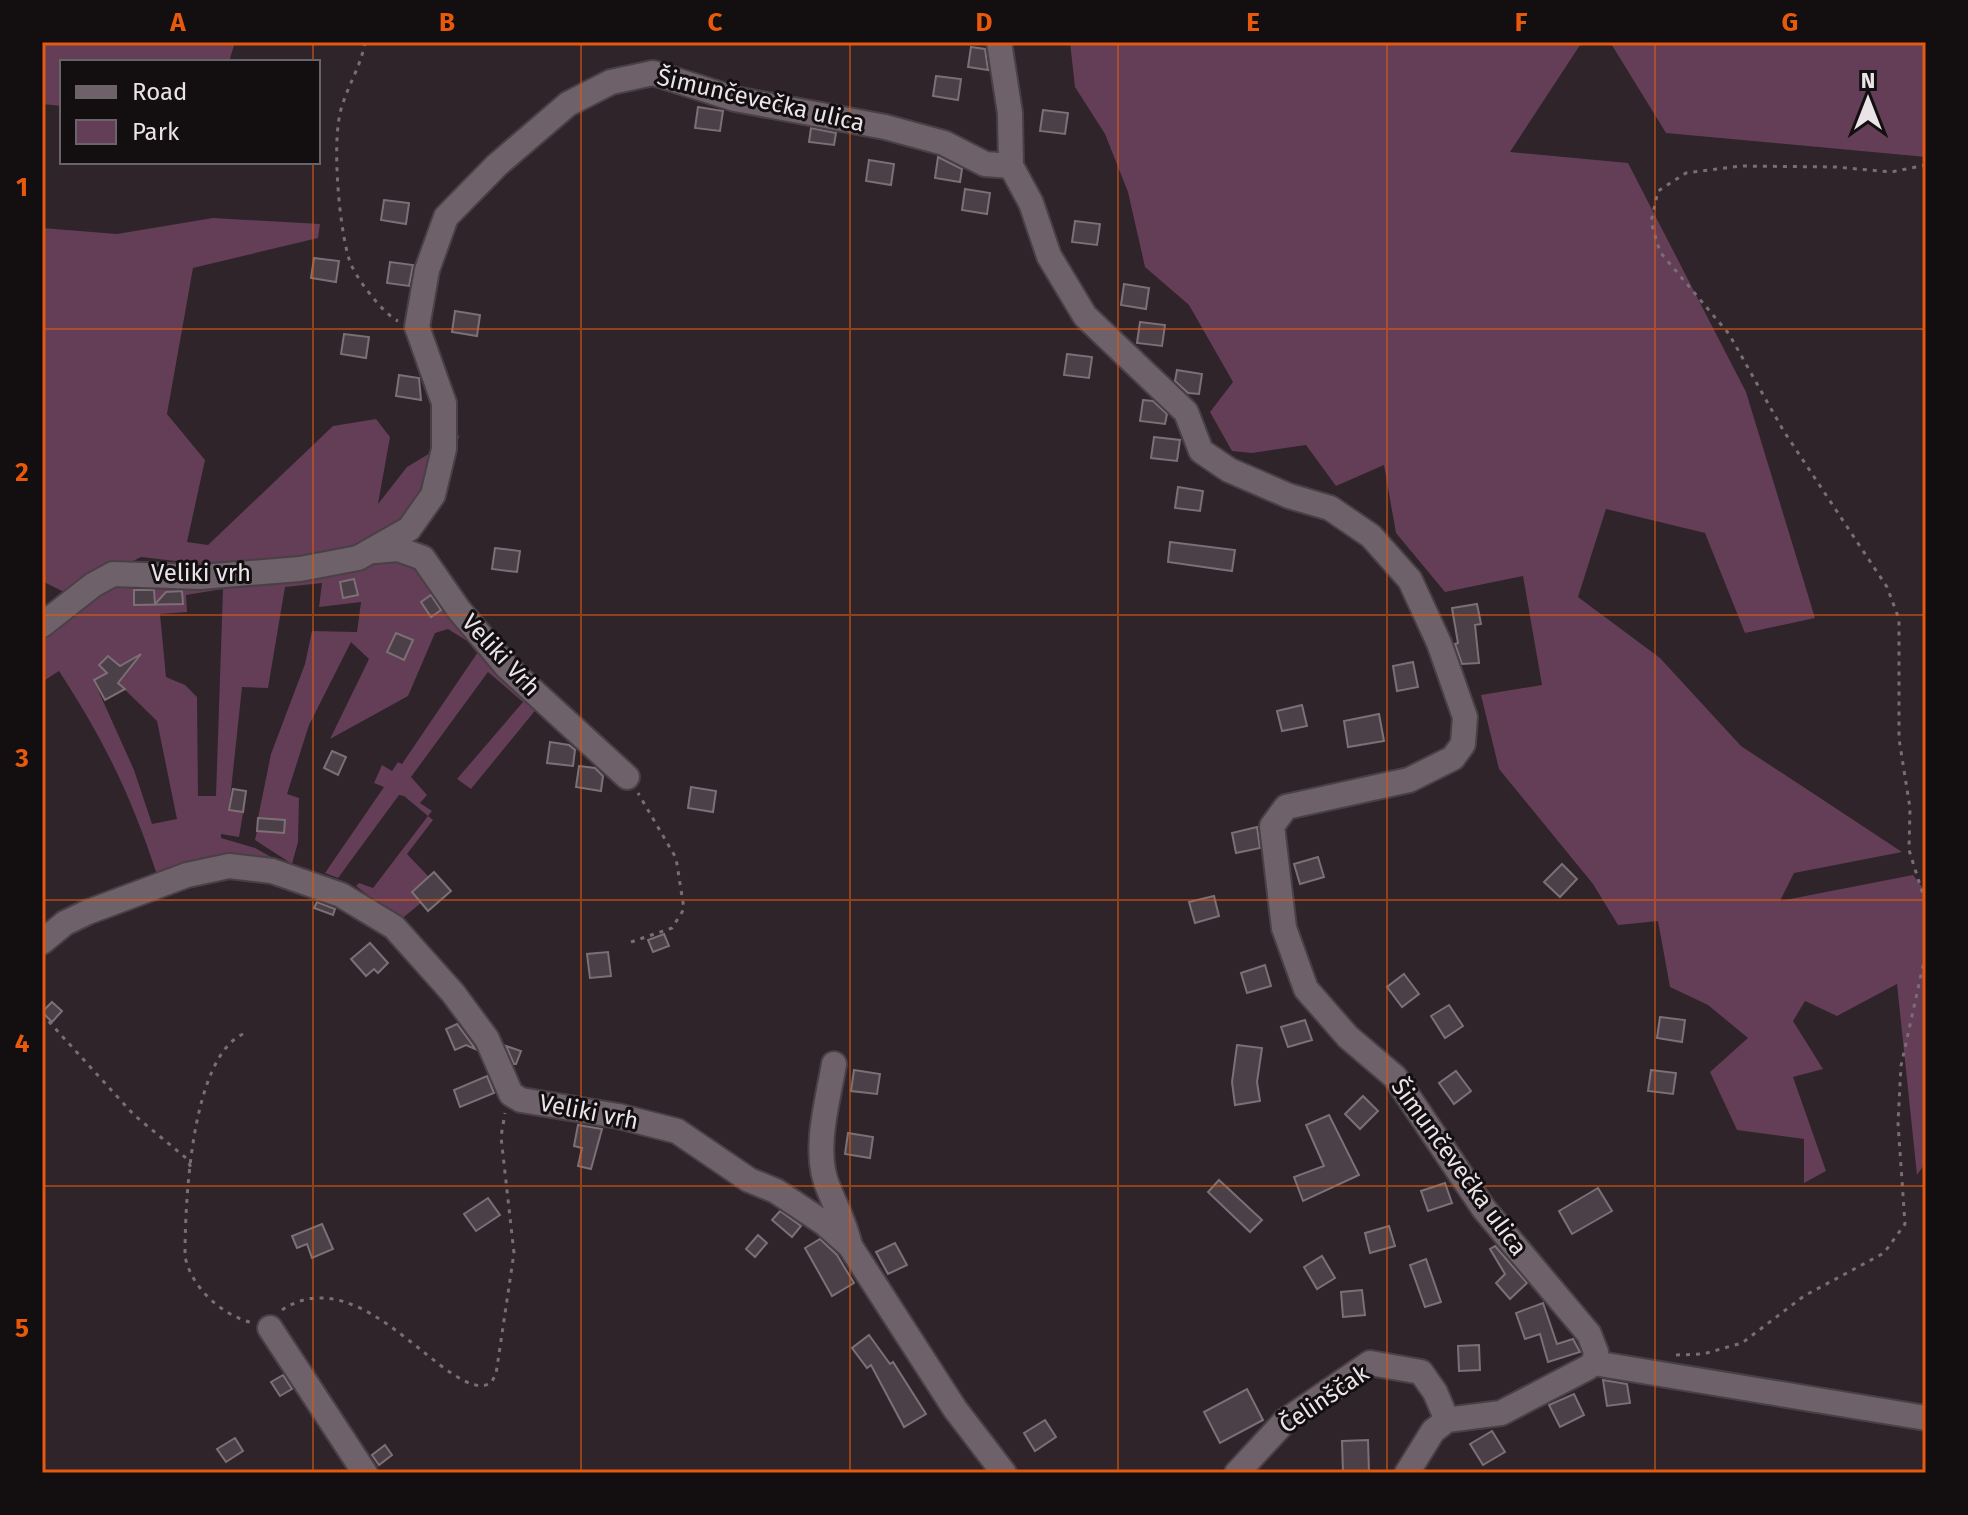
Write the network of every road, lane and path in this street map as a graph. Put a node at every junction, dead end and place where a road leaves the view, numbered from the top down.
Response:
1 (365, 42) edge
2 (999, 42) edge
3 (1926, 165) edge
4 (1011, 166) junction
5 (417, 327) junction
6 (375, 551) junction
7 (42, 625) edge
8 (627, 777) joint
9 (1926, 904) edge
10 (42, 942) edge
11 (631, 942) dead end
12 (1926, 952) edge
13 (42, 1014) edge
14 (243, 1034) dead end
15 (834, 1064) dead end
16 (513, 1095) junction
17 (192, 1169) junction
18 (850, 1246) junction
19 (270, 1328) junction
20 (1672, 1355) dead end
21 (1594, 1363) junction
22 (1926, 1418) edge
23 (1447, 1420) junction
24 (365, 1473) edge
25 (1004, 1473) edge
26 (1237, 1473) edge
27 (1407, 1473) edge

1 - 5 path
2 - 4 street, Šimunčevečka ulica
3 - 9 path
4 - 5 street, Šimunčevečka ulica
4 - 21 street, Šimunčevečka ulica
5 - 6 street, Šimunčevečka ulica
6 - 7 street, Veliki vrh
6 - 8 street, Veliki Vrh
8 - 11 path
10 - 16 street, Veliki vrh
12 - 20 path
13 - 17 path
14 - 17 path
15 - 18 street
16 - 18 street, Veliki vrh
16 - 19 path
17 - 19 path
18 - 25 street, Veliki vrh
19 - 24 street
21 - 22 street
21 - 23 street
23 - 26 street, Čelinščak
23 - 27 street

